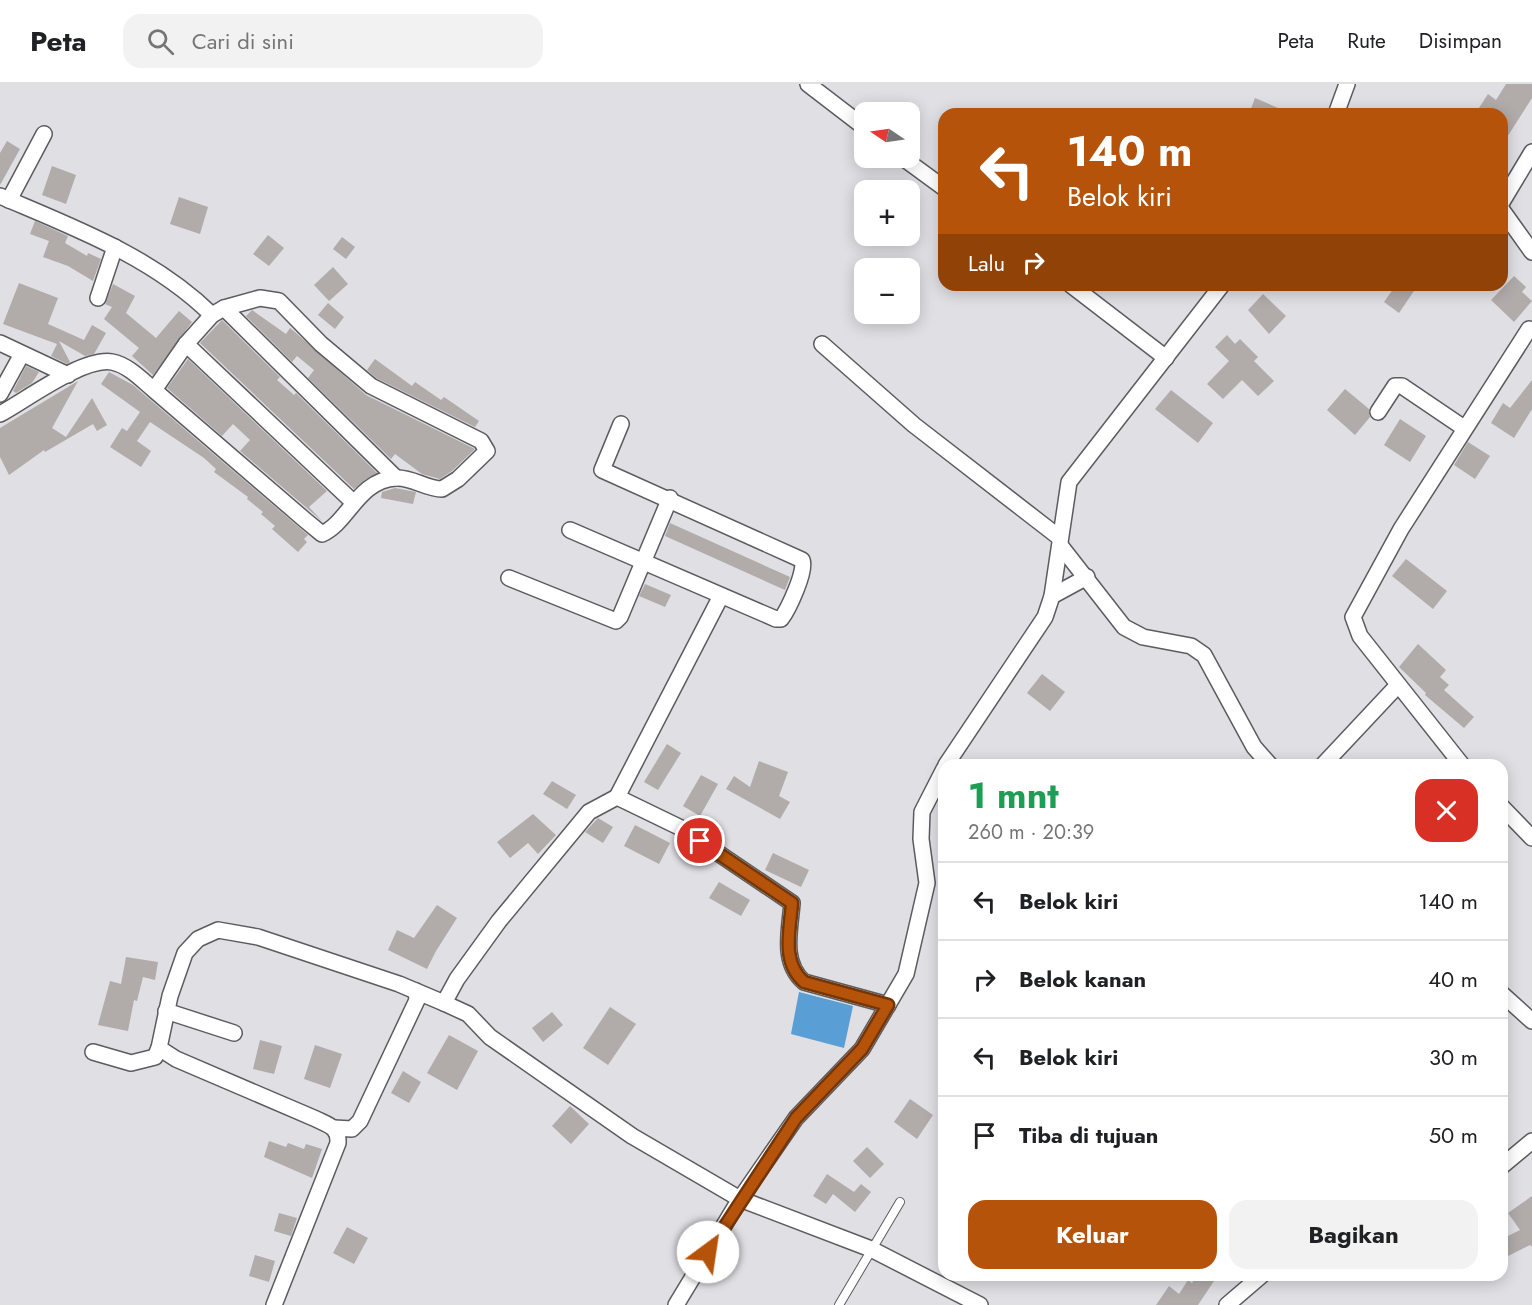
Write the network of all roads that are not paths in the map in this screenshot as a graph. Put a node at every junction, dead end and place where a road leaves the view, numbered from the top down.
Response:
1 (808, 84) edge
2 (1347, 84) edge
3 (1342, 108) edge
4 (854, 119) edge
5 (44, 134) dead end
6 (1532, 152) edge
7 (917, 168) edge
8 (938, 184) edge
9 (1508, 192) edge
10 (4, 198) edge
11 (1508, 218) edge
12 (115, 247) junction
13 (1532, 252) edge
14 (1079, 291) edge
15 (1217, 291) edge
16 (98, 298) dead end
17 (218, 312) junction
18 (1531, 327) edge
19 (0, 343) edge
20 (186, 344) junction
21 (822, 344) dead end
22 (22, 354) junction
23 (1166, 358) junction
24 (68, 375) junction
25 (154, 390) junction
26 (0, 393) edge
27 (1378, 412) dead end
28 (0, 414) edge
29 (621, 424) dead end
30 (1464, 428) junction
31 (396, 478) junction
32 (670, 498) junction
33 (352, 502) junction
34 (570, 530) dead end
35 (1060, 541) junction
36 (643, 561) junction
37 (1087, 577) junction
38 (509, 578) dead end
39 (722, 596) junction
40 (1052, 596) junction
41 (1398, 685) junction
42 (950, 759) edge
43 (1265, 759) edge
44 (1329, 759) edge
45 (1457, 759) edge
46 (938, 781) edge
47 (617, 797) junction
48 (1508, 813) edge
49 (1532, 838) edge
50 (416, 991) junction
51 (1508, 999) edge
52 (444, 1003) junction
53 (888, 1005) junction
54 (166, 1011) junction
55 (1532, 1021) edge
56 (234, 1033) dead end
57 (159, 1048) junction
58 (93, 1052) dead end
59 (334, 1128) junction
60 (1532, 1141) edge
61 (1508, 1161) edge
62 (740, 1199) junction
63 (900, 1202) dead end
64 (871, 1249) junction
65 (1255, 1281) edge
66 (274, 1305) edge
67 (676, 1305) edge
68 (838, 1305) edge
69 (980, 1305) edge
70 (1227, 1305) edge

1 - 4 street
2 - 3 street
5 - 10 street
6 - 9 street
7 - 8 street
10 - 12 street
11 - 13 street
12 - 16 street
12 - 17 street
14 - 23 street
15 - 23 street
17 - 20 street
17 - 31 street
17 - 31 street
18 - 30 street
19 - 22 street
20 - 25 street
20 - 33 street
21 - 35 street
22 - 24 street
22 - 26 street
23 - 35 street
24 - 25 street
24 - 28 street
25 - 33 street
27 - 30 street
29 - 32 street
30 - 41 street
31 - 33 street
32 - 36 street
32 - 39 street
34 - 36 street
35 - 37 street
35 - 40 street
36 - 38 street
36 - 39 street
37 - 40 street
37 - 43 street
39 - 47 street
40 - 42 street
41 - 44 street
41 - 45 street
46 - 53 street
47 - 52 street
47 - 53 street
48 - 49 street
50 - 52 street
50 - 54 street
50 - 59 street
51 - 55 street
52 - 62 street
53 - 62 street
54 - 56 street
54 - 57 street
57 - 58 street
57 - 59 street
59 - 66 street
60 - 61 street
62 - 64 street
62 - 67 street
63 - 64 lane
64 - 68 lane
64 - 69 street
65 - 70 street

